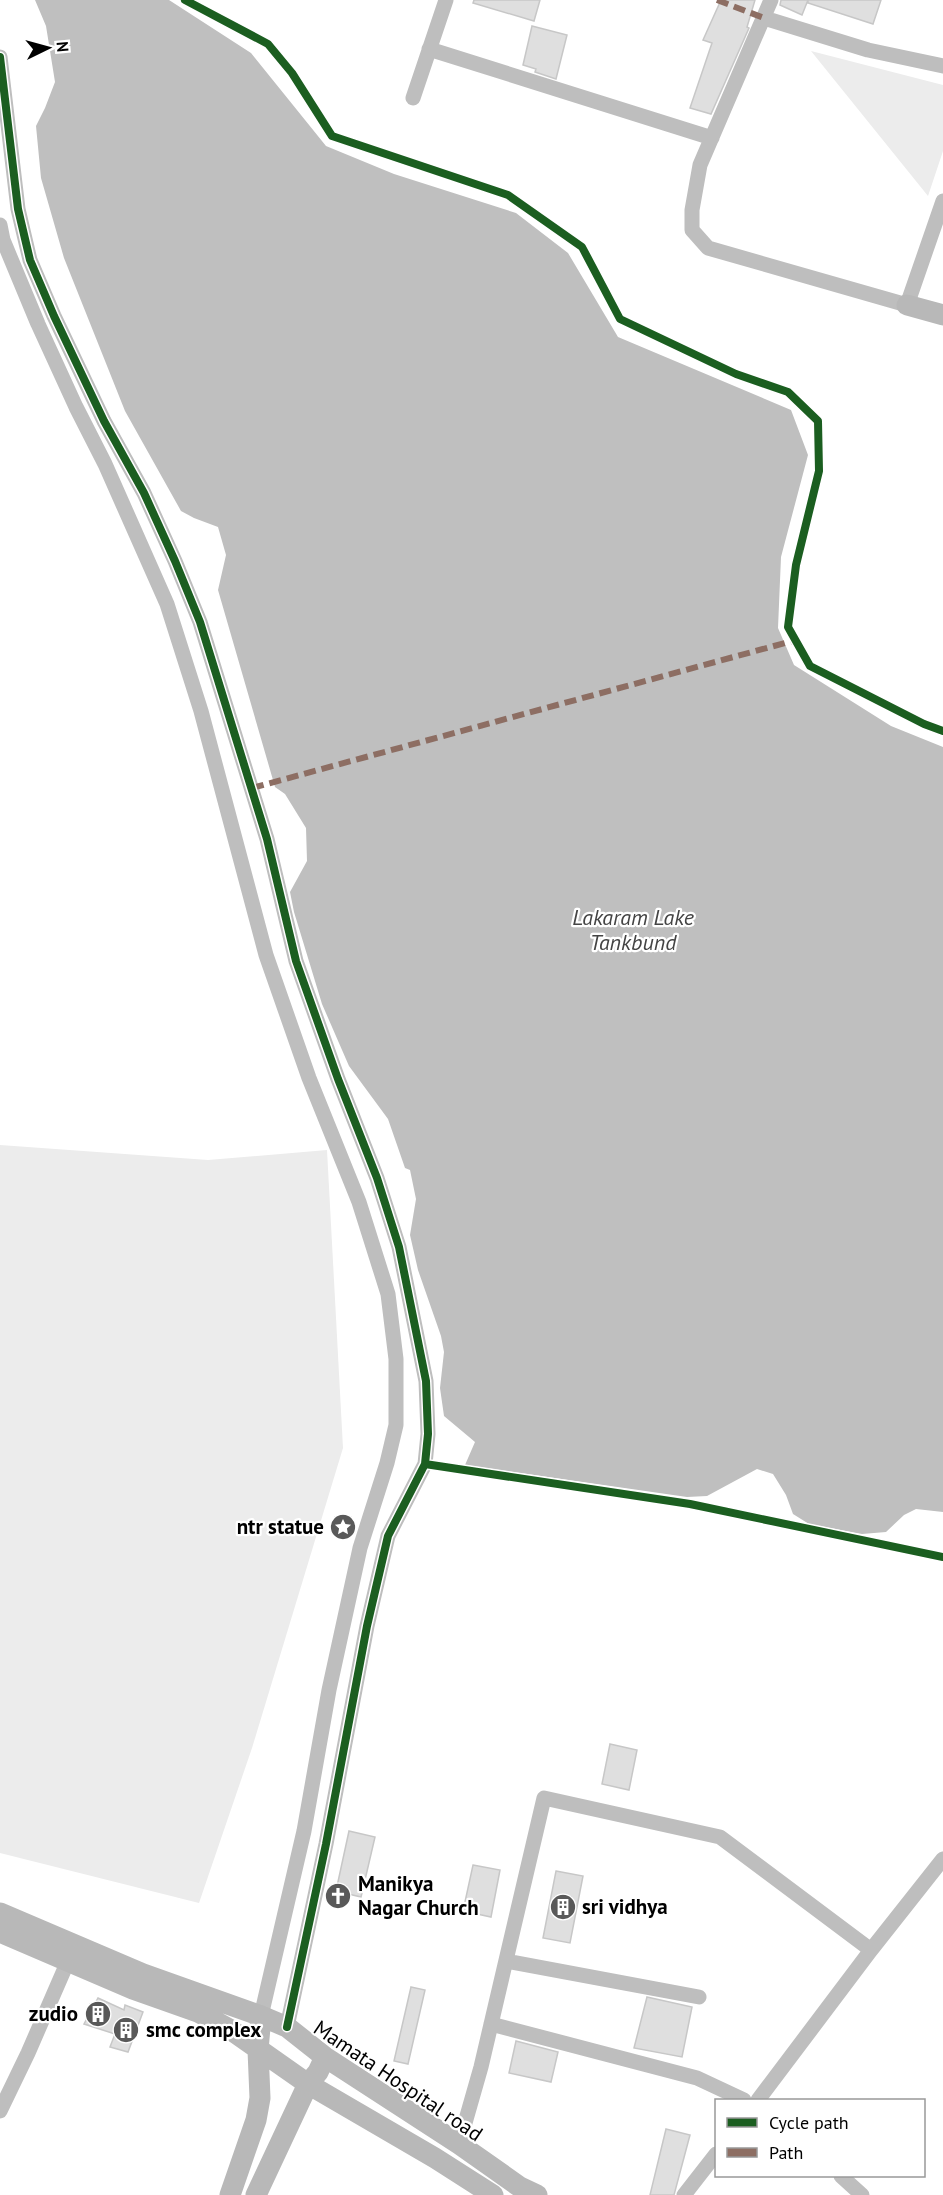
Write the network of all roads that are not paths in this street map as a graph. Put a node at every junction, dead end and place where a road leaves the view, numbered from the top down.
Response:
1 (446, 0) edge
2 (771, 0) edge
3 (764, 18) junction
4 (429, 49) junction
5 (0, 57) edge
6 (943, 66) edge
7 (413, 98) dead end
8 (711, 138) junction
9 (943, 201) edge
10 (0, 225) edge
11 (907, 305) junction
12 (943, 315) edge
13 (367, 1528) junction
14 (388, 1536) junction
15 (943, 1859) edge
16 (0, 1913) edge
17 (0, 1932) edge
18 (871, 1950) junction
19 (68, 1961) junction
20 (506, 1961) junction
21 (699, 1997) dead end
22 (261, 2016) junction
23 (491, 2024) junction
24 (287, 2027) junction
25 (258, 2050) junction
26 (325, 2057) junction
27 (308, 2084) junction
28 (742, 2099) edge
29 (759, 2099) edge
30 (0, 2111) edge
31 (459, 2144) junction
32 (715, 2156) edge
33 (844, 2177) edge
34 (230, 2195) edge
35 (256, 2195) edge
36 (493, 2195) edge
37 (537, 2195) edge
38 (684, 2195) edge
39 (862, 2195) edge

1 - 4 street
2 - 3 street
3 - 6 street
3 - 8 street
4 - 7 street
4 - 8 street
5 - 14 street
8 - 11 street
9 - 11 street
10 - 13 street
11 - 12 street
13 - 14 street
13 - 22 street
14 - 24 street
15 - 18 street
16 - 22 street, Mamata Hospital road
17 - 19 street, Mamata Hospital road
18 - 20 street
18 - 29 street
19 - 25 street, Mamata Hospital road
19 - 30 street
20 - 21 street
20 - 23 street
22 - 24 street, Mamata Hospital road
22 - 25 street
23 - 28 street
23 - 31 street
24 - 26 street, Mamata Hospital road
25 - 27 street, Mamata Hospital road
25 - 34 street
26 - 27 street
26 - 31 street, Mamata Hospital road
27 - 35 street
27 - 36 street, Mamata Hospital road
31 - 37 street, Mamata Hospital road
32 - 38 street
33 - 39 street

